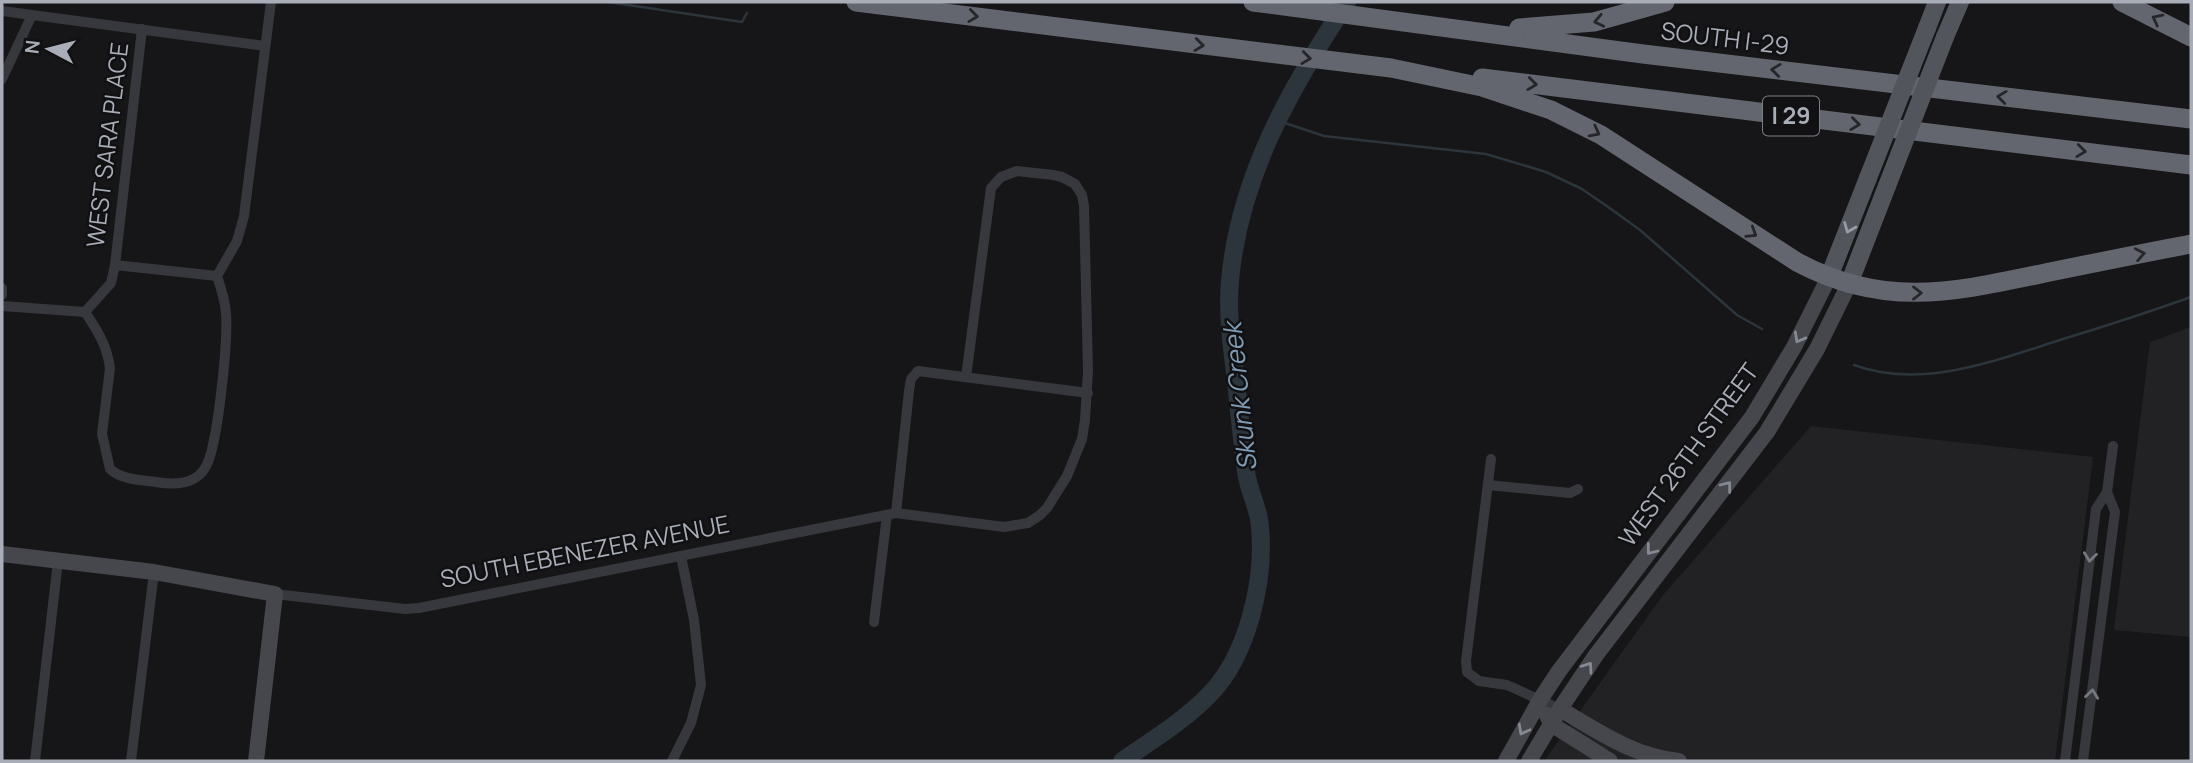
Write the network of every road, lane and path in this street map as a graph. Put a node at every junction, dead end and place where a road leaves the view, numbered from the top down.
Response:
1 (271, 2) edge
2 (856, 2) edge
3 (1254, 2) edge
4 (1665, 2) edge
5 (1937, 2) edge
6 (1960, 2) edge
7 (2122, 2) edge
8 (2, 11) edge
9 (32, 15) junction
10 (1410, 22) junction
11 (142, 29) junction
12 (2191, 37) edge
13 (265, 46) junction
14 (1383, 67) junction
15 (2, 79) edge
16 (2191, 119) edge
17 (2191, 165) edge
18 (2191, 244) edge
19 (115, 265) junction
20 (218, 276) junction
21 (1829, 277) junction
22 (1849, 284) junction
23 (2, 288) edge
24 (2, 295) edge
25 (2, 306) edge
26 (85, 312) junction
27 (966, 377) junction
28 (1088, 393) junction
29 (2113, 446) dead end
30 (1491, 459) dead end
31 (1488, 485) junction
32 (1578, 489) dead end
33 (2107, 492) junction
34 (892, 514) junction
35 (2, 554) edge
36 (681, 556) junction
37 (58, 561) junction
38 (153, 572) junction
39 (275, 594) junction
40 (874, 622) dead end
41 (1539, 700) junction
42 (1560, 709) junction
43 (1551, 724) junction
44 (35, 761) edge
45 (131, 761) edge
46 (256, 761) edge
47 (672, 761) edge
48 (1506, 761) edge
49 (1529, 761) edge
50 (1610, 761) edge
51 (1679, 761) edge
52 (2065, 761) edge
53 (2083, 761) edge

1 - 13 street
2 -> 14 highway, I 29
3 - 10 highway, SOUTH I-29 / I 29
4 -> 10 highway
5 -> 21 main road, WEST 26TH STREET, bridge
6 - 22 main road, WEST 26TH STREET, bridge
12 -> 7 highway
8 - 9 street
9 - 11 street
9 - 15 street
16 -> 10 highway, SOUTH I-29 / I 29
11 - 13 street
11 - 19 street, WEST SARA PLACE
13 - 20 street
14 -> 17 highway, I 29
14 -> 21 highway
22 -> 18 highway
19 - 20 street
19 - 26 street, WEST SARA PLACE
20 - 26 street
21 - 22 highway
21 -> 41 main road, WEST 26TH STREET
42 -> 22 main road, WEST 26TH STREET
23 - 24 street
25 - 26 street
27 - 28 street
27 - 28 street, SOUTH EBENEZER AVENUE
27 - 34 street
28 - 34 street, SOUTH EBENEZER AVENUE
29 - 33 street
30 - 31 street
31 - 32 street
31 - 41 street
33 -> 52 street
53 -> 33 street
34 - 36 street, SOUTH EBENEZER AVENUE
34 - 40 street
35 - 37 main road, SOUTH EBENEZER AVENUE
36 - 39 street, SOUTH EBENEZER AVENUE
36 - 47 street
37 - 38 main road, SOUTH EBENEZER AVENUE
37 - 44 street
38 - 39 main road, SOUTH EBENEZER AVENUE
38 - 45 street
39 - 46 main road
41 - 42 street
41 - 43 main road
41 -> 48 main road, WEST 26TH STREET
42 - 43 main road, WEST 26TH STREET
42 - 51 main road
43 - 49 main road, WEST 26TH STREET
43 - 50 main road

